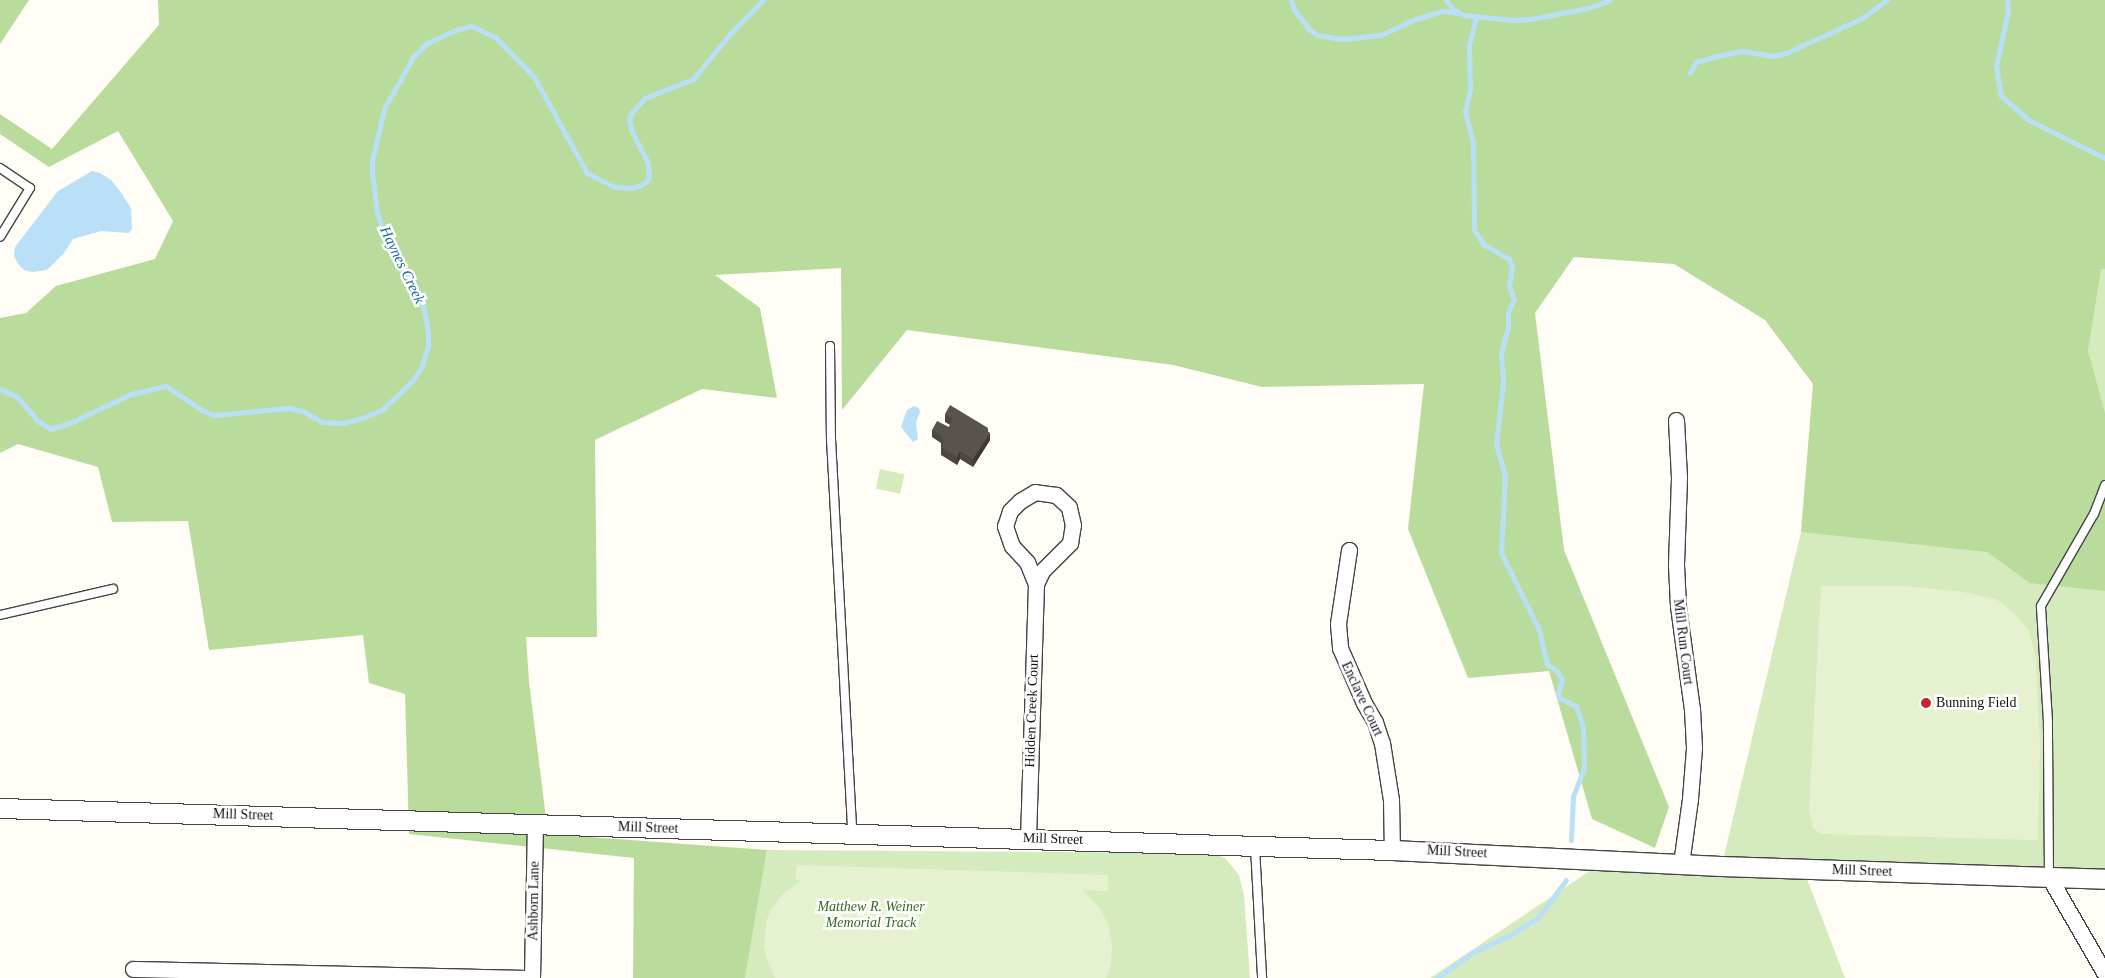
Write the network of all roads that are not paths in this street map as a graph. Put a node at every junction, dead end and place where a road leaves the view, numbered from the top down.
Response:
1 (0, 168) edge
2 (0, 237) edge
3 (830, 346) dead end
4 (1676, 420) dead end
5 (2105, 485) edge
6 (1349, 550) dead end
7 (1036, 584) junction
8 (113, 589) dead end
9 (0, 615) edge
10 (0, 808) edge
11 (535, 824) junction
12 (852, 834) junction
13 (1028, 838) junction
14 (1255, 847) junction
15 (1392, 850) junction
16 (1681, 864) junction
17 (2049, 877) junction
18 (2105, 879) edge
19 (132, 969) dead end
20 (2105, 974) edge
21 (530, 978) edge
22 (1262, 978) edge

1 - 2 lane
3 - 12 lane
4 - 16 street, Mill Run Court
5 - 17 lane
6 - 15 street, Enclave Court
7 - 7 street, Hidden Creek Court
7 - 13 street, Hidden Creek Court
8 - 9 lane
10 - 11 street, Mill Street
11 - 12 street, Mill Street
11 - 21 street, Ashborn Lane
12 - 13 street, Mill Street
13 - 14 street, Mill Street
14 - 15 street, Mill Street
14 - 22 lane
15 - 16 street, Mill Street
16 - 17 street, Mill Street
17 - 18 street, Mill Street
17 - 20 street
19 - 21 street

